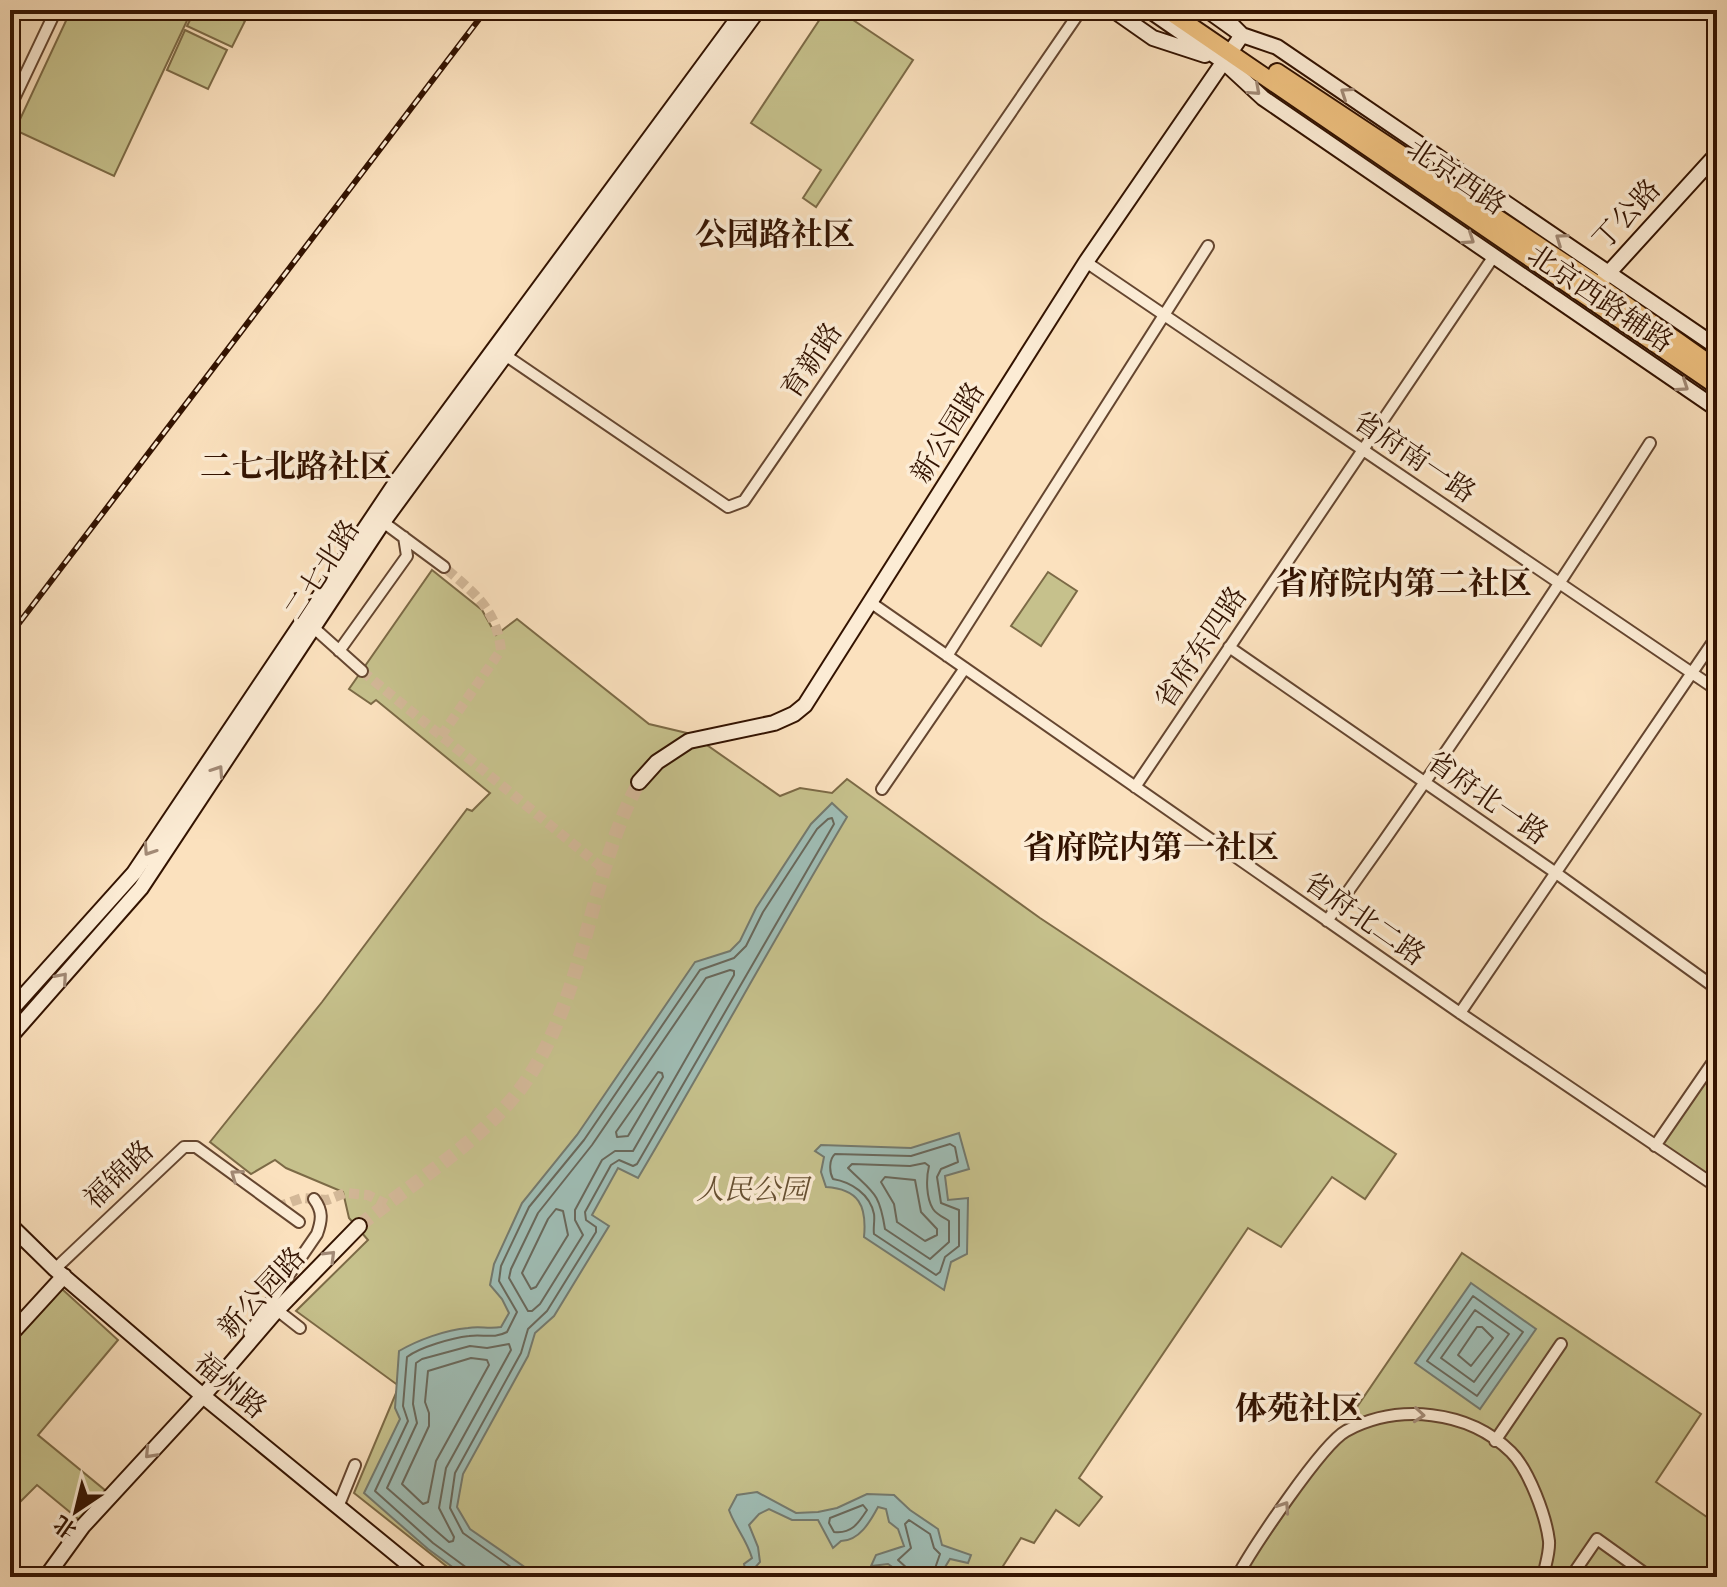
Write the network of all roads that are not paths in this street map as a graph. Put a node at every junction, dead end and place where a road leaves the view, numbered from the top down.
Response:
1 (56, 10) edge
2 (744, 10) edge
3 (758, 10) edge
4 (1081, 10) edge
5 (1113, 10) edge
6 (1149, 10) edge
7 (1167, 10) edge
8 (1186, 10) edge
9 (1207, 10) edge
10 (1217, 10) edge
11 (1233, 48) junction
12 (10, 107) edge
13 (1717, 154) edge
14 (1208, 246) dead end
15 (1494, 256) junction
16 (1086, 262) junction
17 (1599, 285) junction
18 (1164, 314) junction
19 (1578, 314) junction
20 (1717, 347) edge
21 (505, 355) junction
22 (1717, 369) edge
23 (1717, 386) edge
24 (1717, 409) edge
25 (1650, 443) dead end
26 (1363, 449) junction
27 (383, 522) junction
28 (404, 537) junction
29 (444, 567) tunnel mouth
30 (1560, 584) junction
31 (870, 602) junction
32 (314, 628) junction
33 (1717, 636) edge
34 (1229, 647) junction
35 (339, 651) junction
36 (947, 656) junction
37 (965, 668) junction
38 (362, 671) tunnel mouth
39 (1692, 672) junction
40 (1717, 690) edge
41 (639, 782) tunnel mouth
42 (1426, 783) junction
43 (1135, 787) junction
44 (882, 789) dead end
45 (1556, 873) junction
46 (1327, 921) junction
47 (1717, 989) edge
48 (10, 1011) edge
49 (1460, 1013) junction
50 (10, 1037) edge
51 (1717, 1056) edge
52 (1655, 1146) junction
53 (1717, 1187) edge
54 (314, 1199) dead end
55 (299, 1222) dead end
56 (10, 1225) edge
57 (359, 1226) tunnel mouth
58 (60, 1272) junction
59 (277, 1310) junction
60 (300, 1328) dead end
61 (10, 1335) edge
62 (1561, 1344) dead end
63 (227, 1367) junction
64 (203, 1396) junction
65 (1495, 1441) junction
66 (355, 1465) dead end
67 (338, 1507) junction
68 (1239, 1574) edge
69 (46, 1577) edge
70 (424, 1577) edge
71 (1543, 1577) edge
72 (1571, 1577) edge
73 (1650, 1577) edge

1 - 12 street
2 -> 48 main road, 二七北路
3 - 21 main road, 二七北路
4 - 21 street, 育新路
5 - 11 main road, 北京西路辅路
6 - 11 main road, 北京西路辅路
7 - 11 main road, 北京西路
8 - 11 main road, 北京西路
9 - 11 main road, 北京西路辅路
10 - 11 main road, 北京西路辅路
11 -> 15 main road, 北京西路辅路
11 - 16 main road, 新公园路
11 - 17 main road, 北京西路
13 - 17 main road, 丁公路
14 - 18 street
15 - 19 main road, 北京西路辅路
15 - 26 street, 省府东四路
16 - 18 street, 省府南一路
16 - 31 main road, 新公园路
17 - 19 main road, 丁公路
17 - 20 main road, 北京西路辅路
17 - 22 main road, 北京西路
17 - 23 main road, 北京西路
18 - 26 street, 省府南一路
18 - 36 street
19 -> 24 main road, 北京西路辅路
21 - 27 main road, 二七北路
25 - 30 street
26 - 30 street, 省府南一路
26 - 34 street, 省府东四路
27 - 28 street
27 - 32 main road, 二七北路
28 - 29 street
28 - 35 street
30 - 39 street, 省府南一路
30 - 42 street
31 - 36 street, 省府北二路
31 - 41 main road, 新公园路
32 - 35 street
50 -> 32 main road, 二七北路
33 - 39 street
34 - 42 street, 省府北一路
34 - 43 street, 省府东四路
35 - 38 street
36 - 37 street, 省府北二路
37 - 43 street, 省府北二路
37 - 44 street
39 - 40 street, 省府南一路
39 - 45 street
42 - 45 street, 省府北一路
42 - 46 street
43 - 46 street, 省府北二路
45 - 47 street, 省府北一路
45 - 49 street
46 - 49 street, 省府北二路
49 - 52 street, 省府北二路
51 - 52 street
52 - 53 street, 省府北二路
54 - 63 street
55 -> 58 street, 福锦路
56 - 58 main road, 福州路
59 -> 57 main road, 新公园路
58 - 61 main road, 福锦路
58 - 64 main road, 福州路
59 - 60 street
59 - 63 main road, 新公园路
62 - 65 street
63 - 64 main road, 新公园路
64 - 67 main road, 福州路
64 -> 69 main road, 新公园路
68 -> 65 street
65 - 71 street
66 - 67 street
67 - 70 main road, 福州路
72 - 73 street

